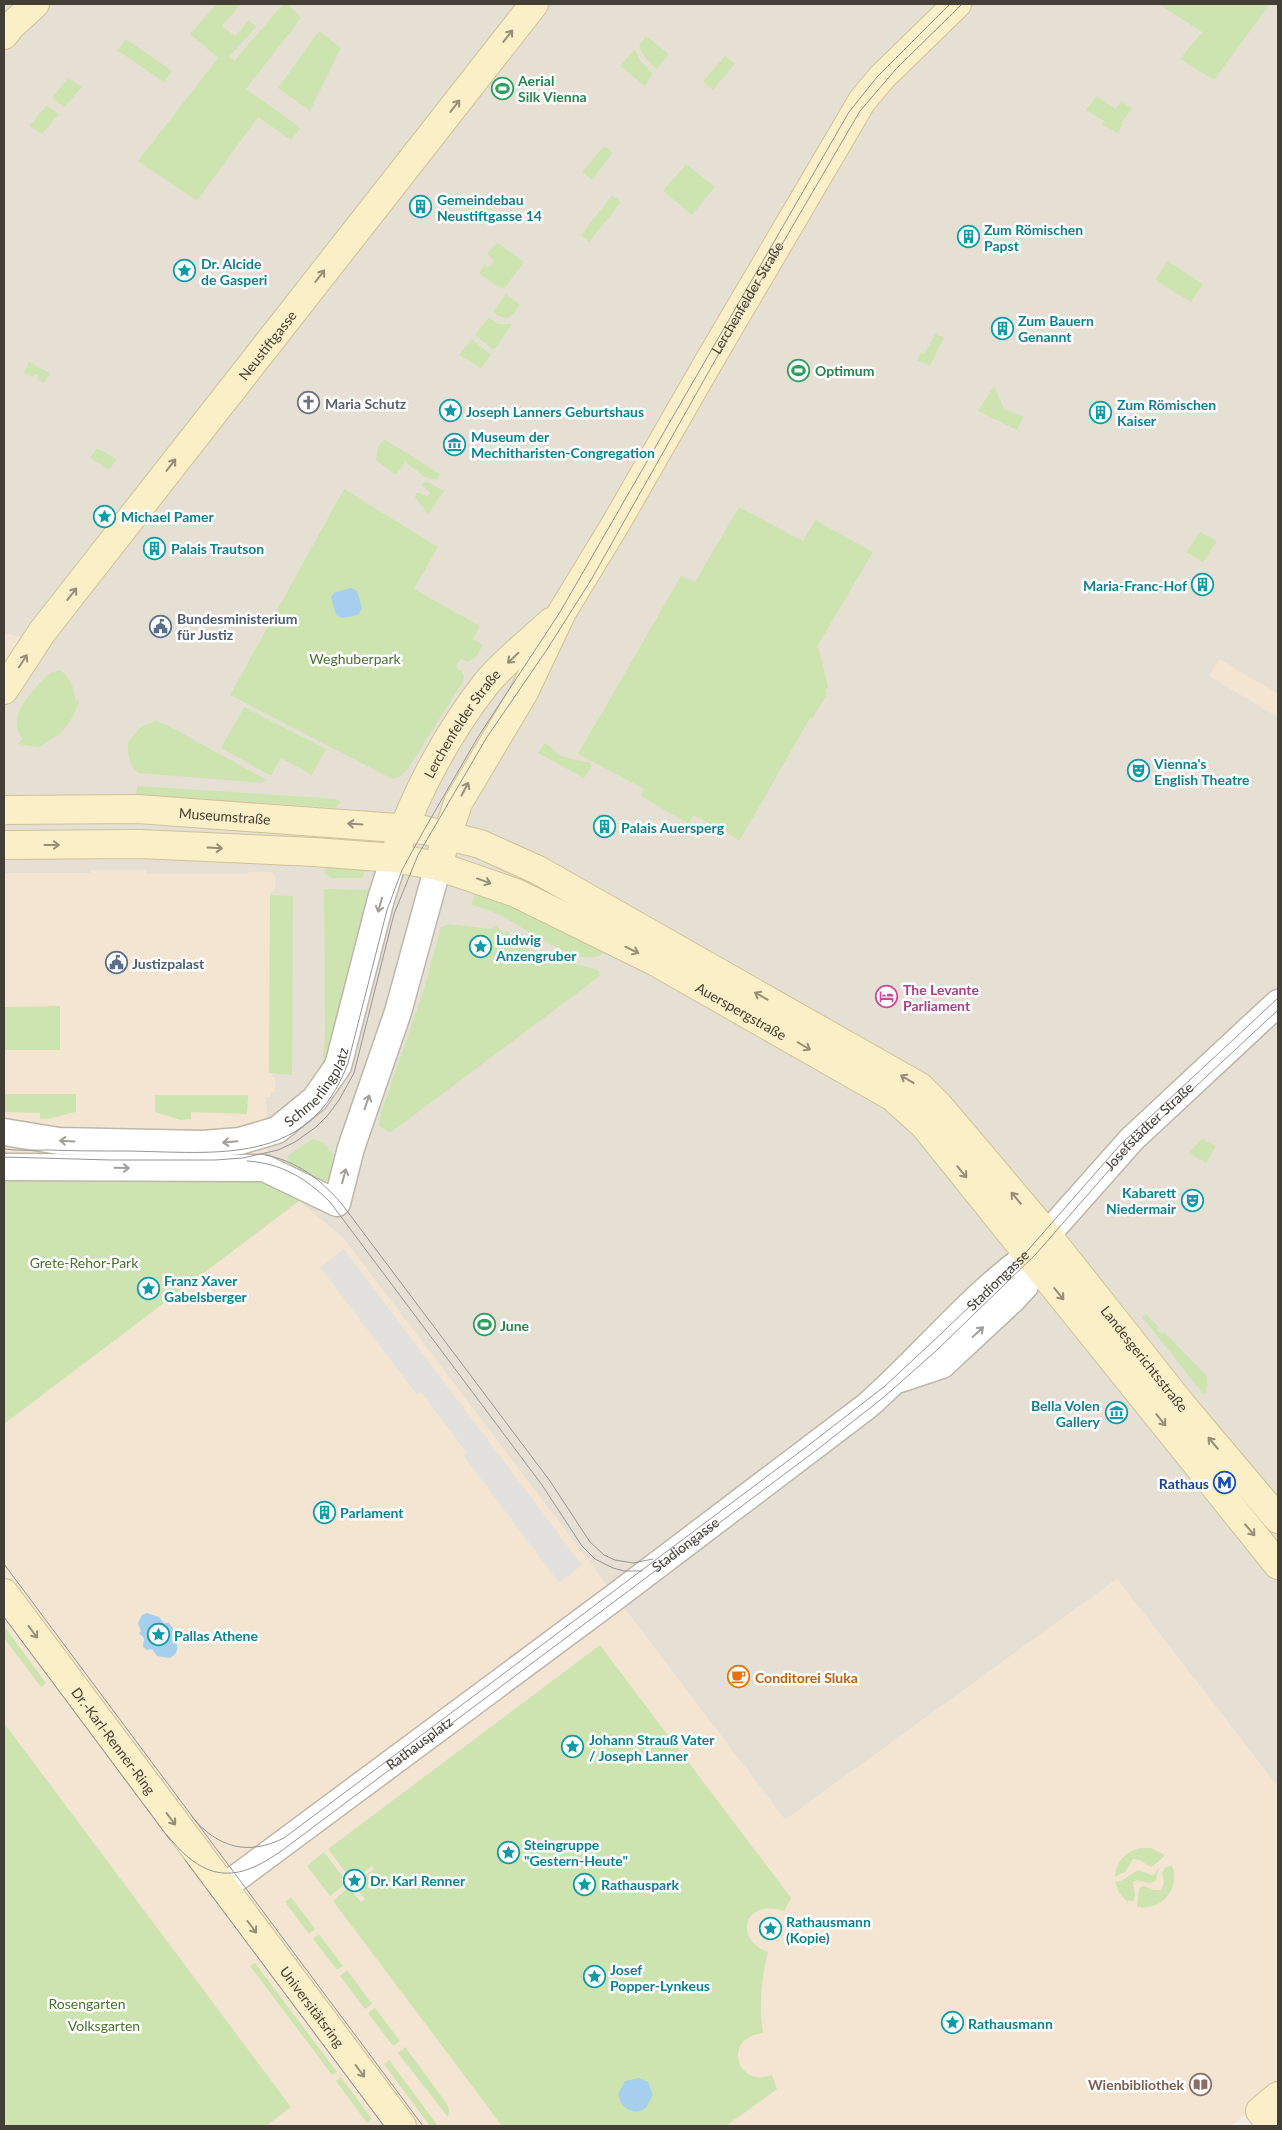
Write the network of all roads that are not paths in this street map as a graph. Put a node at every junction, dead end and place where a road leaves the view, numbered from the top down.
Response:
1 (35, 4) edge
2 (534, 4) edge
3 (956, 4) edge
4 (4, 35) edge
5 (562, 612) junction
6 (4, 690) edge
7 (4, 810) edge
8 (404, 828) junction
9 (446, 834) junction
10 (4, 845) edge
11 (394, 858) junction
12 (438, 866) junction
13 (1278, 1003) edge
14 (4, 1132) edge
15 (4, 1167) edge
16 (1047, 1236) junction
17 (1029, 1255) junction
18 (1278, 1519) edge
19 (1278, 1565) edge
20 (4, 1593) edge
21 (614, 1597) joint
22 (223, 1888) junction
23 (402, 2126) edge

1 - 4 main road
6 -> 2 main road, Neustiftgasse
3 - 5 main road, Lerchenfelder Straße
5 -> 8 main road, Lerchenfelder Straße
9 -> 5 main road, Lerchenfelder Straße
8 -> 7 main road, Museumstraße
8 - 9 main road, Museumstraße
8 - 11 main road, Lerchenfelder Straße
9 - 12 main road, Lerchenfelder Straße
16 -> 9 main road, Auerspergstraße
10 -> 11 main road
11 - 12 main road, Auerspergstraße
11 -> 14 street, Schmerlingplatz
15 -> 12 street
12 -> 17 main road, Auerspergstraße
13 - 16 street, Josefstädter Straße
16 - 17 street, Josefstädter Straße
18 -> 16 main road, Landesgerichtsstraße
17 -> 19 main road, Landesgerichtsstraße
17 - 21 street, Stadiongasse
20 -> 22 main road, Dr.-Karl-Renner-Ring
21 - 22 street, Rathausplatz
22 -> 23 main road, Universitätsring

